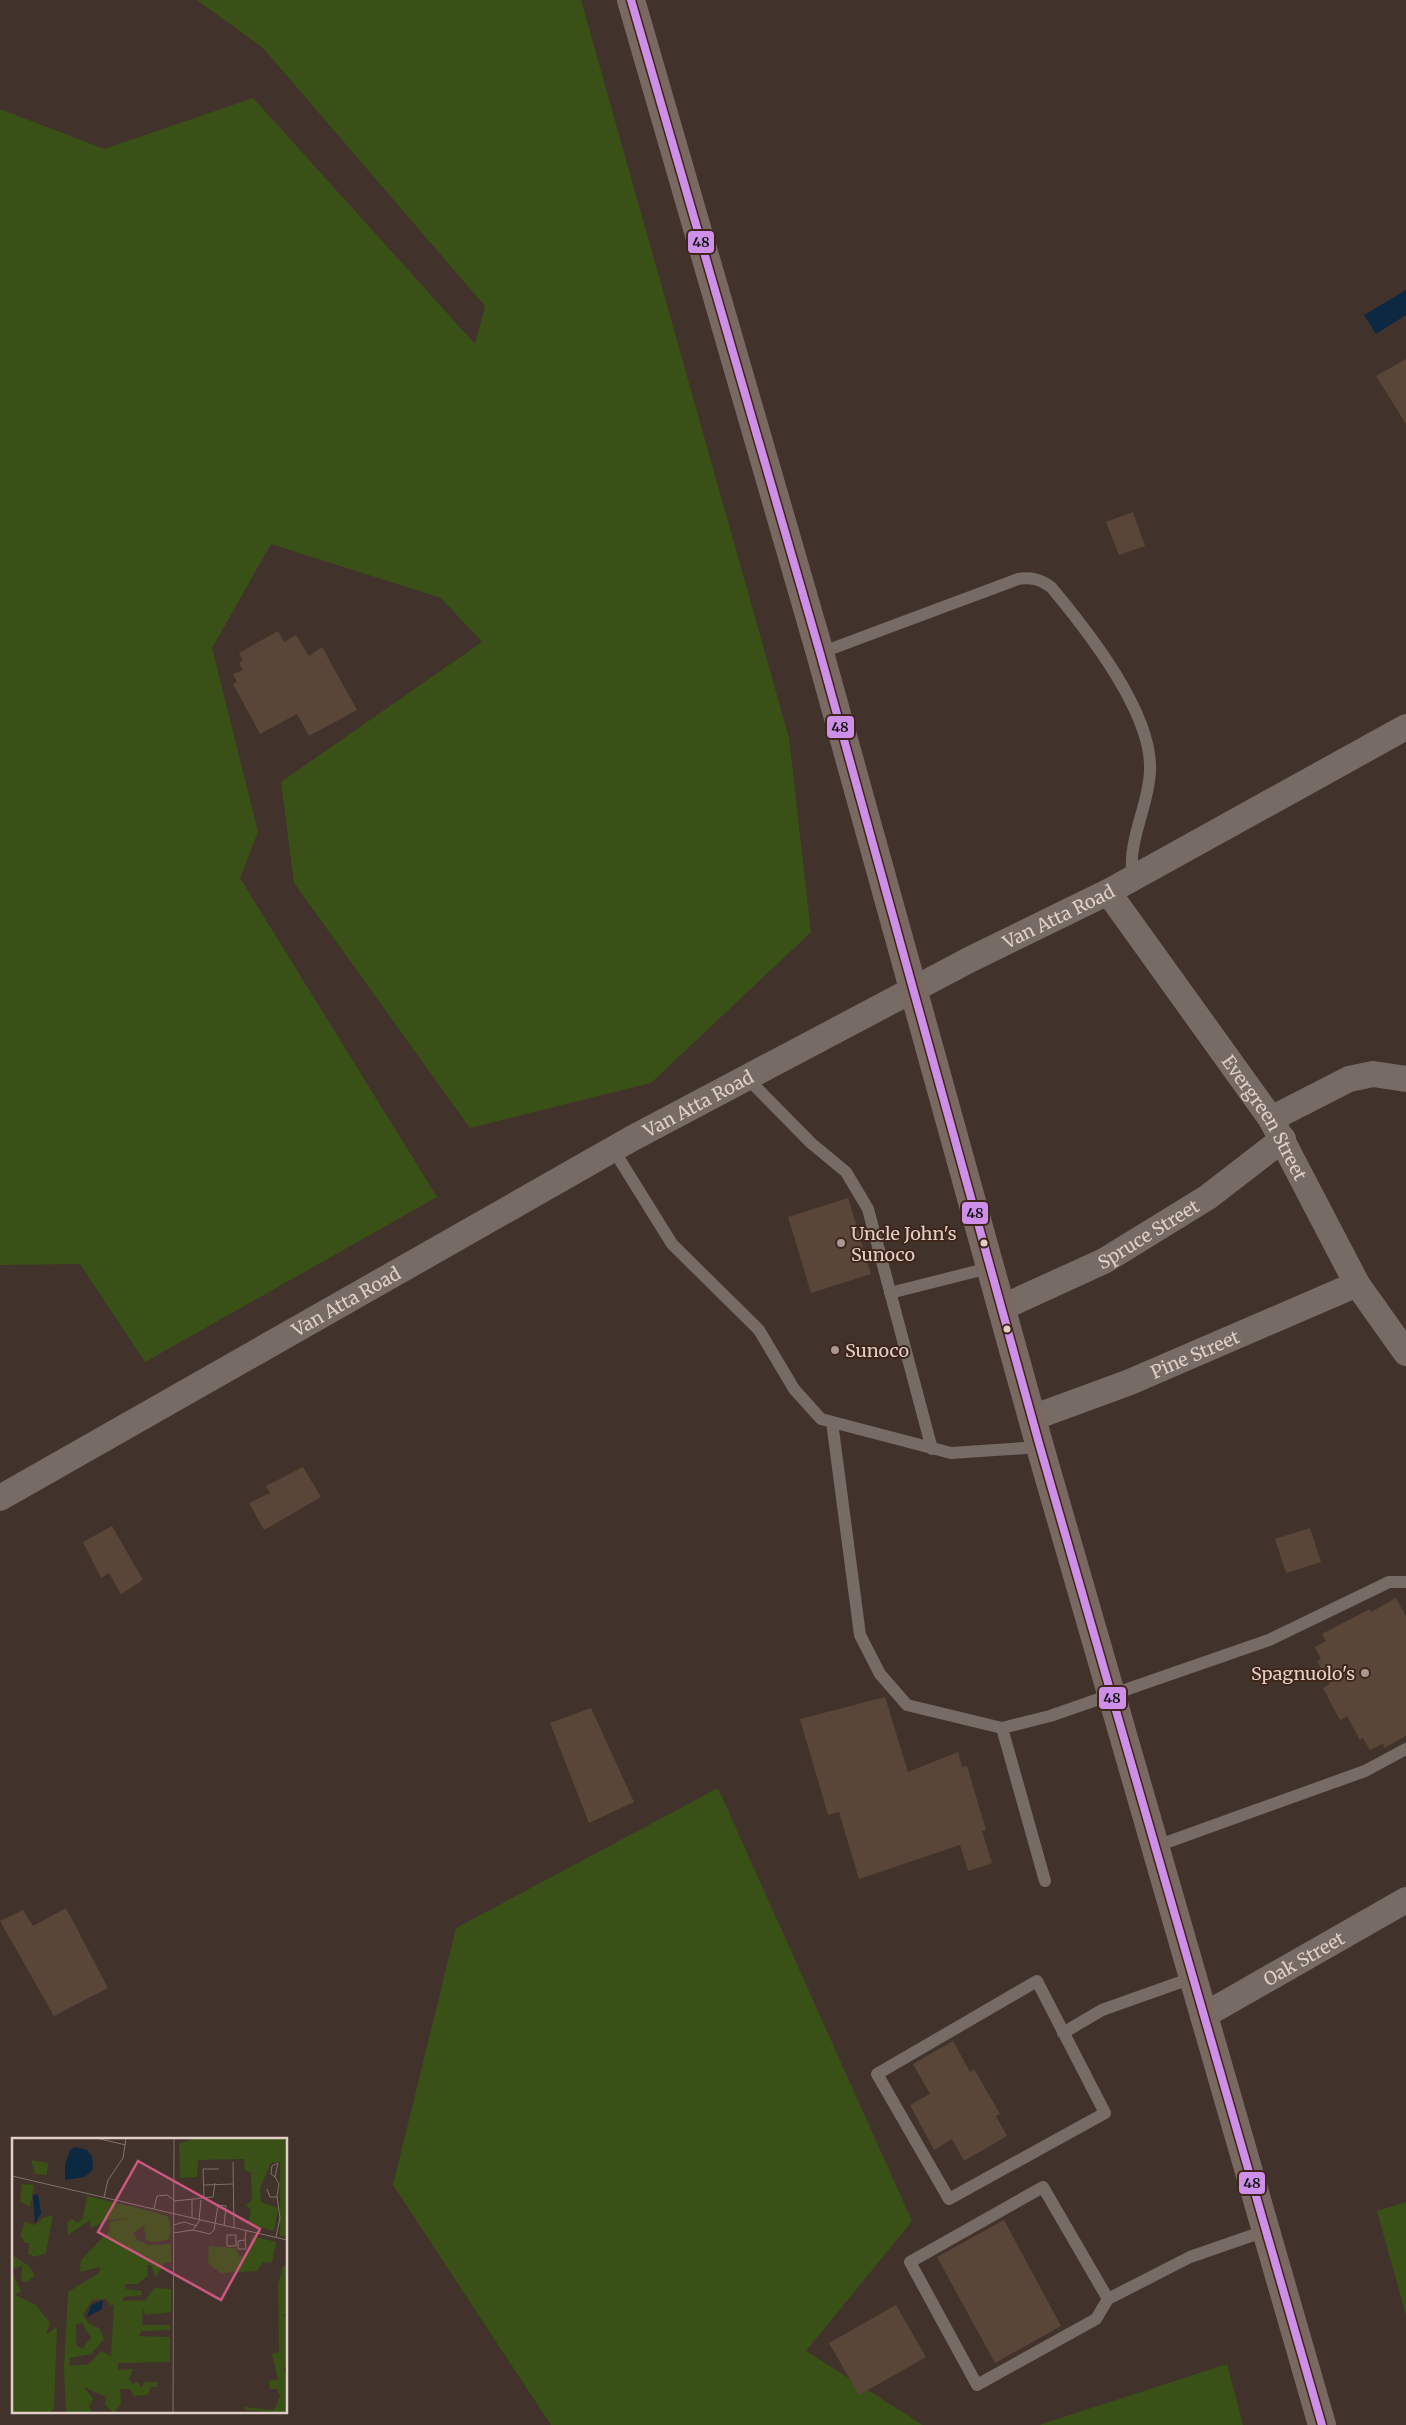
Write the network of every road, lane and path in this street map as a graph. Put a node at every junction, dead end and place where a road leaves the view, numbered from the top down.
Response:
1 (631, 0) edge
2 (820, 653) junction
3 (1406, 727) edge
4 (1132, 879) junction
5 (1108, 892) junction
6 (912, 991) junction
7 (747, 1078) junction
8 (1406, 1079) edge
9 (1277, 1129) junction
10 (613, 1149) junction
11 (989, 1268) junction
12 (1356, 1284) junction
13 (890, 1293) junction
14 (1001, 1308) junction
15 (1397, 1324) edge
16 (1406, 1353) edge
17 (1032, 1418) junction
18 (832, 1422) junction
19 (1040, 1447) junction
20 (932, 1449) junction
21 (0, 1498) edge
22 (1406, 1582) edge
23 (1111, 1694) junction
24 (1002, 1728) junction
25 (1406, 1749) edge
26 (1154, 1847) junction
27 (1045, 1881) dead end
28 (1406, 1900) edge
29 (1192, 1978) junction
30 (1203, 2016) junction
31 (1064, 2033) junction
32 (1266, 2231) junction
33 (1108, 2299) junction
34 (1322, 2425) edge

1 - 2 main road
2 - 4 lane
2 - 6 main road
3 - 4 street, Van Atta Road
4 - 5 street, Van Atta Road
5 - 6 street, Van Atta Road
5 - 9 street, Evergreen Street
6 - 7 street, Van Atta Road
6 - 11 main road
7 - 10 street, Van Atta Road
7 - 13 lane
8 - 9 street, Spruce Street
9 - 12 street, Evergreen Street
9 - 14 street, Spruce Street
10 - 18 lane
10 - 21 street, Van Atta Road
11 - 13 lane
11 - 14 main road
12 - 15 street, Evergreen Street
12 - 17 street, Pine Street
13 - 20 lane
14 - 17 main road
15 - 16 street, Evergreen Street
17 - 19 main road
18 - 20 lane
18 - 24 lane
19 - 20 lane
19 - 23 main road
22 - 23 lane
23 - 24 lane
23 - 26 main road
24 - 27 lane
25 - 26 lane
26 - 29 main road
28 - 30 street, Oak Street
29 - 30 main road
29 - 31 lane
30 - 32 main road
31 - 31 lane
32 - 33 lane
32 - 34 main road
33 - 33 lane

